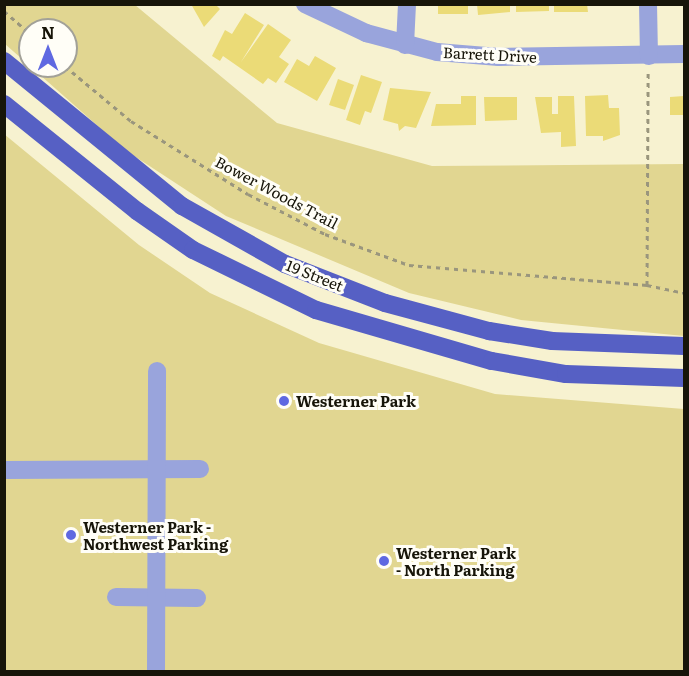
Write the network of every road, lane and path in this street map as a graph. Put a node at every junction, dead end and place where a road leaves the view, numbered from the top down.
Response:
1 (305, 4) edge
2 (407, 4) edge
3 (648, 4) edge
4 (4, 11) edge
5 (18, 23) edge
6 (405, 45) junction
7 (684, 54) edge
8 (649, 56) junction
9 (4, 61) edge
10 (78, 77) edge
11 (4, 104) edge
12 (647, 285) junction
13 (684, 293) edge
14 (684, 346) edge
15 (157, 371) dead end
16 (684, 378) edge
17 (4, 470) edge
18 (156, 470) junction
19 (200, 470) dead end
20 (116, 597) dead end
21 (156, 597) junction
22 (197, 598) dead end
23 (156, 672) edge

1 - 6 street, Barrett Drive
2 - 6 street
3 - 8 street
4 - 5 path
6 - 8 street, Barrett Drive
7 - 8 street, Barrett Drive
8 - 12 path
9 - 14 main road, 19 Street
10 - 12 path, Bower Woods Trail
11 - 16 main road, 19 Street
12 - 13 path, Bower Woods Trail
15 - 18 street
17 - 18 street
18 - 19 street
18 - 21 street
20 - 21 street
21 - 22 street
21 - 23 street

